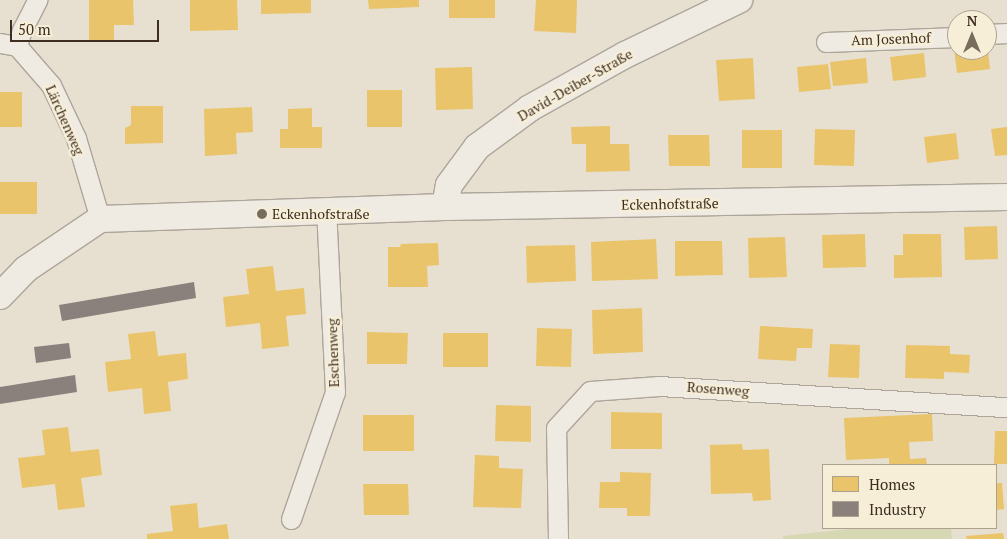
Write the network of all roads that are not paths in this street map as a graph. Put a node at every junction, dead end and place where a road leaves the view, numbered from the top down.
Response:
1 (37, 0) edge
2 (739, 0) edge
3 (947, 37) edge
4 (826, 42) dead end
5 (9, 45) edge
6 (1007, 197) edge
7 (445, 207) junction
8 (326, 210) junction
9 (100, 219) junction
10 (0, 296) edge
11 (1007, 407) edge
12 (291, 519) dead end
13 (558, 539) edge

1 - 5 street
2 - 7 street, David-Deiber-Straße
3 - 4 street, Am Josenhof
5 - 9 street, Lärchenweg
6 - 7 street, Eckenhofstraße
7 - 8 street, Eckenhofstraße
8 - 9 street, Eckenhofstraße
8 - 12 street, Eschenweg
9 - 10 street
11 - 13 street, Rosenweg

